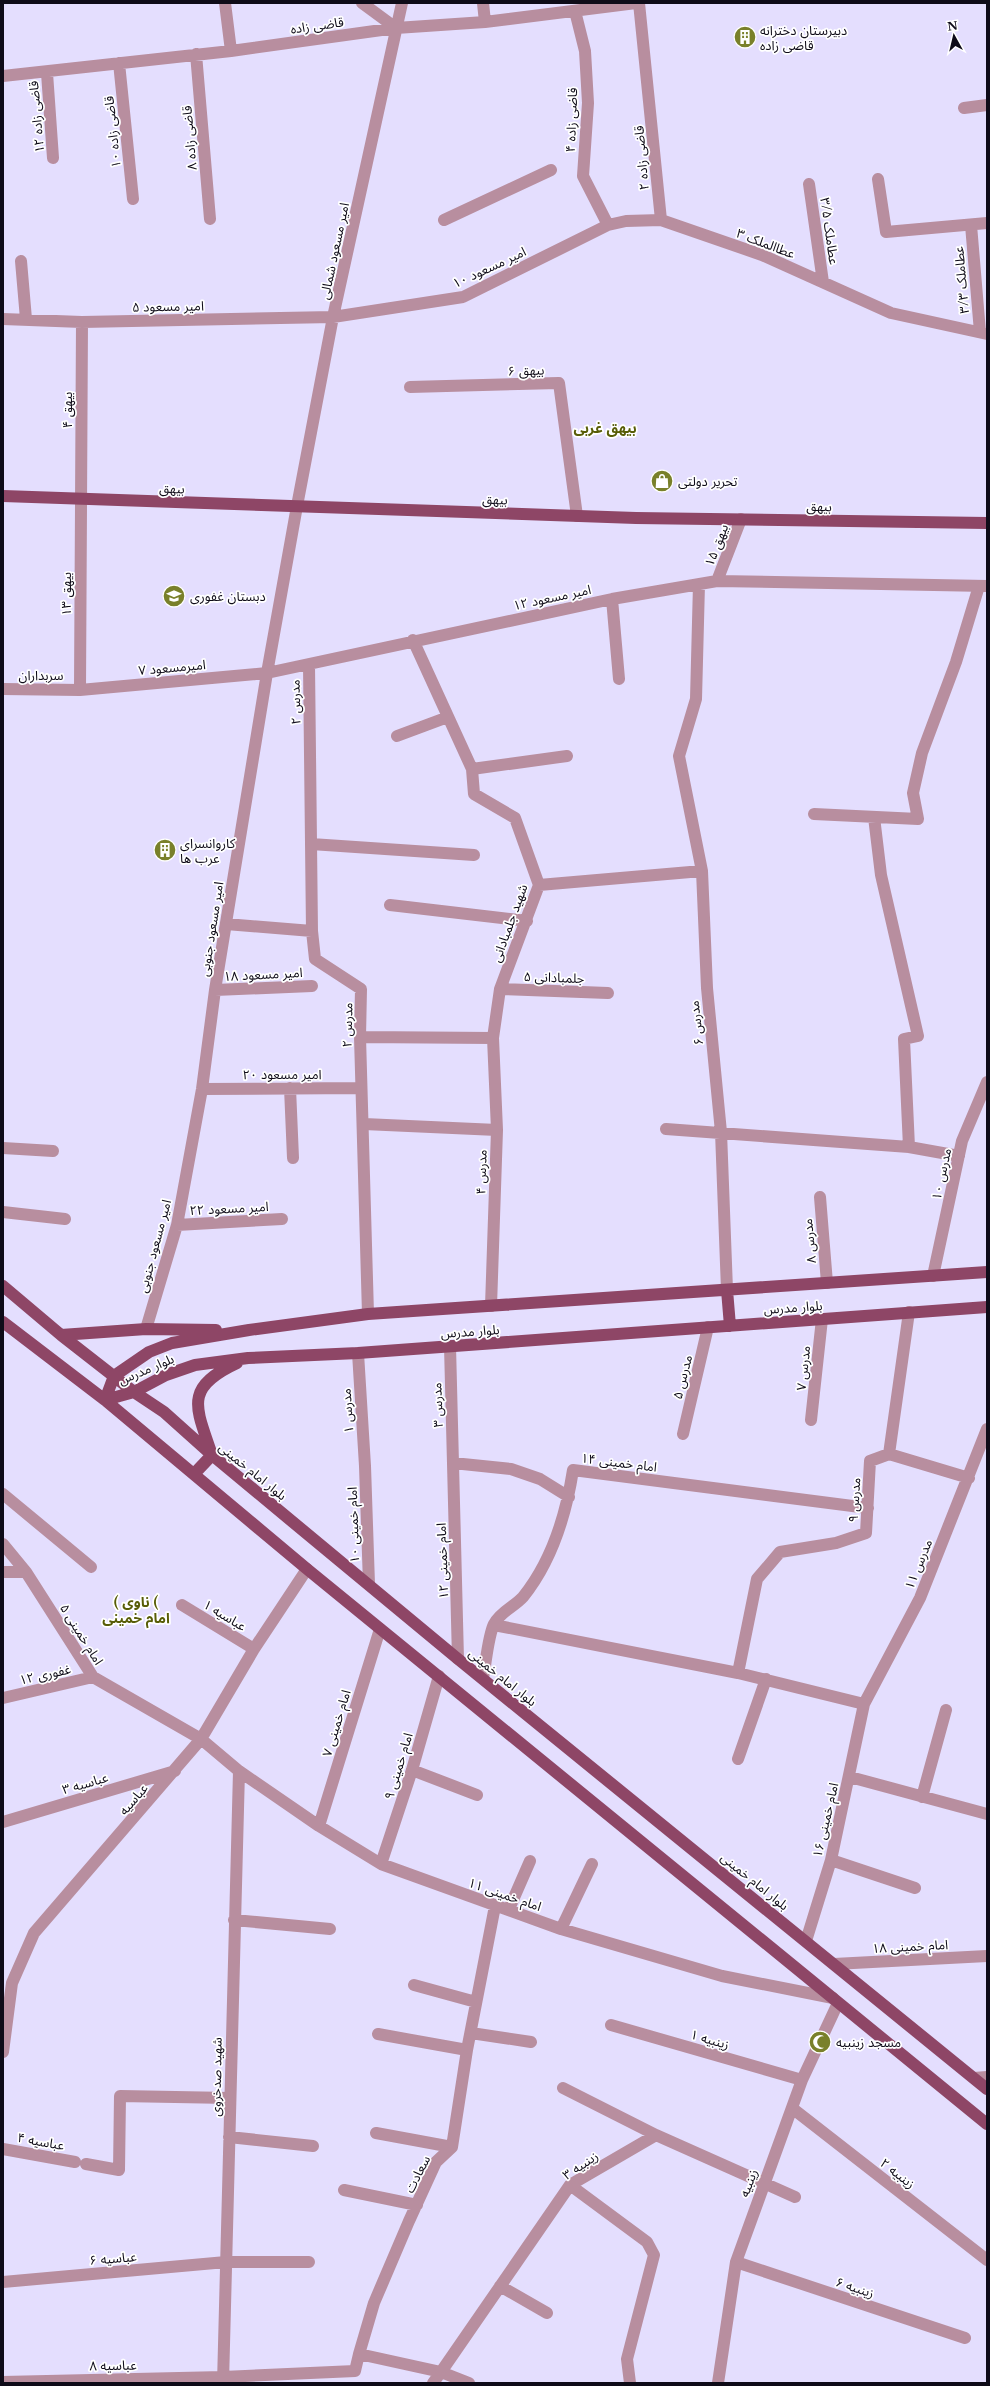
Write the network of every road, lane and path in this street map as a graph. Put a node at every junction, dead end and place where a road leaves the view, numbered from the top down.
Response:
1 (225, 3) edge
2 (362, 3) edge
3 (402, 3) edge
4 (483, 3) edge
5 (637, 3) edge
6 (595, 6) edge
7 (575, 12) junction
8 (485, 22) junction
9 (396, 28) junction
10 (231, 52) junction
11 (196, 54) junction
12 (119, 63) junction
13 (47, 73) junction
14 (3, 76) edge
15 (987, 105) edge
16 (964, 108) dead end
17 (54, 158) dead end
18 (551, 170) dead end
19 (878, 179) dead end
20 (809, 184) dead end
21 (133, 199) dead end
22 (210, 220) dead end
23 (444, 220) dead end
24 (661, 220) junction
25 (626, 221) joint
26 (987, 224) edge
27 (608, 225) junction
28 (971, 225) junction
29 (21, 261) dead end
30 (823, 282) junction
31 (333, 317) junction
32 (3, 318) edge
33 (26, 319) junction
34 (82, 322) junction
35 (984, 333) edge
36 (410, 388) dead end
37 (3, 496) edge
38 (81, 499) junction
39 (297, 506) junction
40 (577, 516) junction
41 (740, 519) junction
42 (987, 523) edge
43 (717, 581) junction
44 (699, 584) junction
45 (983, 586) edge
46 (612, 599) junction
47 (413, 640) junction
48 (309, 665) junction
49 (266, 673) junction
50 (619, 679) dead end
51 (3, 689) edge
52 (80, 690) junction
53 (448, 717) junction
54 (397, 736) dead end
55 (567, 756) dead end
56 (472, 769) junction
57 (814, 814) dead end
58 (874, 817) junction
59 (311, 844) junction
60 (474, 855) dead end
61 (702, 871) junction
62 (539, 885) junction
63 (390, 905) dead end
64 (527, 921) junction
65 (226, 924) junction
66 (312, 931) junction
67 (312, 986) dead end
68 (500, 989) junction
69 (215, 990) junction
70 (608, 992) dead end
71 (360, 1037) junction
72 (493, 1038) junction
73 (987, 1082) edge
74 (290, 1088) junction
75 (361, 1088) junction
76 (202, 1089) junction
77 (364, 1124) junction
78 (666, 1129) dead end
79 (497, 1130) junction
80 (721, 1132) junction
81 (909, 1146) junction
82 (3, 1148) edge
83 (53, 1151) dead end
84 (959, 1156) junction
85 (293, 1158) dead end
86 (820, 1197) dead end
87 (3, 1212) edge
88 (65, 1219) dead end
89 (282, 1219) dead end
90 (176, 1225) junction
91 (987, 1272) edge
92 (934, 1276) junction
93 (827, 1283) junction
94 (3, 1286) edge
95 (727, 1290) junction
96 (491, 1306) junction
97 (987, 1306) edge
98 (909, 1312) junction
99 (368, 1314) junction
100 (822, 1319) junction
101 (3, 1322) edge
102 (730, 1326) junction
103 (708, 1327) junction
104 (146, 1329) junction
105 (250, 1330) junction
106 (60, 1335) junction
107 (450, 1346) junction
108 (358, 1353) junction
109 (248, 1358) junction
110 (114, 1376) junction
111 (134, 1392) junction
112 (105, 1400) junction
113 (811, 1420) dead end
114 (987, 1429) edge
115 (683, 1434) dead end
116 (889, 1454) junction
117 (212, 1455) junction
118 (453, 1463) junction
119 (365, 1466) joint
120 (194, 1474) junction
121 (969, 1478) junction
122 (3, 1494) edge
123 (569, 1498) junction
124 (868, 1508) junction
125 (3, 1544) edge
126 (92, 1567) dead end
127 (307, 1569) junction
128 (3, 1572) edge
129 (26, 1572) junction
130 (369, 1584) junction
131 (182, 1605) dead end
132 (494, 1625) junction
133 (380, 1629) junction
134 (254, 1649) junction
135 (458, 1659) junction
136 (738, 1673) junction
137 (439, 1676) junction
138 (93, 1677) junction
139 (483, 1678) junction
140 (766, 1679) junction
141 (3, 1698) edge
142 (864, 1704) junction
143 (946, 1710) dead end
144 (201, 1739) junction
145 (738, 1759) dead end
146 (412, 1770) junction
147 (176, 1771) junction
148 (239, 1771) junction
149 (850, 1777) junction
150 (477, 1794) dead end
151 (922, 1797) junction
152 (987, 1814) edge
153 (3, 1822) edge
154 (319, 1826) junction
155 (831, 1860) junction
156 (530, 1862) dead end
157 (381, 1864) junction
158 (592, 1864) dead end
159 (915, 1888) dead end
160 (495, 1906) junction
161 (509, 1909) junction
162 (234, 1920) junction
163 (330, 1929) dead end
164 (561, 1929) junction
165 (806, 1941) junction
166 (987, 1956) edge
167 (834, 1964) junction
168 (414, 1985) dead end
169 (835, 2000) junction
170 (476, 2002) junction
171 (611, 2025) dead end
172 (471, 2032) junction
173 (378, 2034) dead end
174 (532, 2042) dead end
175 (3, 2048) edge
176 (467, 2050) junction
177 (987, 2076) edge
178 (974, 2078) junction
179 (802, 2080) junction
180 (563, 2088) dead end
181 (987, 2088) edge
182 (230, 2098) junction
183 (792, 2108) junction
184 (987, 2124) edge
185 (376, 2133) dead end
186 (656, 2135) junction
187 (229, 2138) junction
188 (313, 2146) dead end
189 (452, 2147) junction
190 (3, 2149) edge
191 (763, 2184) junction
192 (570, 2185) junction
193 (344, 2190) dead end
194 (795, 2197) dead end
195 (417, 2205) junction
196 (987, 2260) edge
197 (226, 2262) junction
198 (309, 2262) dead end
199 (736, 2262) junction
200 (3, 2282) edge
201 (500, 2286) junction
202 (547, 2314) dead end
203 (965, 2338) dead end
204 (359, 2354) junction
205 (441, 2372) junction
206 (223, 2380) edge
207 (3, 2382) edge
208 (719, 2382) edge
209 (433, 2383) edge
210 (469, 2383) edge
211 (630, 2383) edge

1 - 10 street
2 - 9 street
3 - 9 street, امیر مسعود شمالی
4 - 8 street
5 - 6 street, قاضی زاده
5 - 24 street, قاضی زاده ۲
6 - 7 street, قاضی زاده
7 - 8 street, قاضی زاده
7 - 27 street, قاضی زاده ۴
8 - 9 street, قاضی زاده
9 - 10 street, قاضی زاده
9 - 31 street, امیر مسعود شمالی
10 - 11 street, قاضی زاده
11 - 12 street, قاضی زاده
11 - 22 street, قاضی زاده ۸
12 - 13 street, قاضی زاده
12 - 21 street, قاضی زاده ۱۰
13 - 14 street, قاضی زاده
13 - 17 street, قاضی زاده ۱۲
15 - 16 street
18 - 23 street
19 - 28 street
20 - 30 street, عطاملک ۳/۵
24 - 25 street, عطاالملک ۳
24 - 30 street, عطاالملک ۳
25 - 27 street, امیر مسعود ۱۰
26 - 28 street
27 - 31 street, امیر مسعود ۱۰
28 - 35 street, عطاملک ۳/۳
29 - 33 street
30 - 35 street, عطاالملک ۳
31 - 34 street, امیر مسعود ۵
31 - 39 street, امیر مسعود شمالی
32 - 33 street, امیر مسعود ۵
33 - 34 street, امیر مسعود ۵
34 - 38 street, بیهق ۴
36 - 40 street, بیهق ۶
37 - 38 main road, بیهق
38 - 39 main road, بیهق
38 - 52 street, بیهق ۱۳
39 - 40 main road, بیهق
39 - 49 street, امیر مسعود جنوبی
40 - 41 main road, بیهق
41 - 42 main road, بیهق
41 - 43 street, بیهق ۱۵
43 - 44 street, امیر مسعود ۱۲
43 - 45 street, امیر مسعود ۱۲
44 - 46 street, امیر مسعود ۱۲
44 - 61 street, مدرس ۶
45 - 58 street
46 - 47 street, امیر مسعود ۱۲
46 - 50 street
47 - 48 street, امیر مسعود ۱۲
47 - 53 street, شهید جلمبادانی
48 - 49 street, امیر مسعود ۱۲
48 - 59 street, مدرس ۲
49 - 52 street, امیرمسعود ۷
49 - 65 street, امیر مسعود جنوبی
51 - 52 street, سربداران
53 - 54 street
53 - 56 street, شهید جلمبادانی
55 - 56 street
56 - 62 street, شهید جلمبادانی
57 - 58 street
58 - 81 street
59 - 60 street
59 - 66 street, مدرس ۲
61 - 62 street
61 - 80 street, مدرس ۶
62 - 64 street, شهید جلمبادانی
63 - 64 street
64 - 68 street, شهید جلمبادانی
65 - 66 street
65 - 69 street, امیر مسعود جنوبی
66 - 71 street, مدرس ۲
67 - 69 street, امیر مسعود ۱۸
68 - 70 street, جلمبادانی ۵
68 - 72 street, شهید جلمبادانی
69 - 76 street, امیر مسعود جنوبی
71 - 72 street
71 - 75 street, مدرس ۲
72 - 79 street, مدرس ۴
73 - 84 street, مدرس ۱۰
74 - 75 street, امیر مسعود ۲۰
74 - 76 street, امیر مسعود ۲۰
74 - 85 street
75 - 77 street, مدرس ۲
76 - 90 street, امیر مسعود جنوبی
77 - 79 street
77 - 99 street, مدرس ۲
78 - 80 street
79 - 96 street, مدرس ۴
80 - 81 street
80 - 95 street, مدرس ۶
81 - 84 street
82 - 83 street
84 - 92 street, مدرس ۱۰
86 - 93 street, مدرس ۸
87 - 88 street
89 - 90 street, امیر مسعود ۲۲
90 - 104 street, امیر مسعود جنوبی
91 - 92 main road, بلوار مدرس
92 - 93 main road, بلوار مدرس
93 - 95 main road, بلوار مدرس
94 - 106 main road, بلوار امام خمینی
95 - 96 main road, بلوار مدرس
95 - 102 main road
96 - 99 main road, بلوار مدرس
97 - 98 main road, بلوار مدرس
98 - 100 main road, بلوار مدرس
98 - 116 street
99 - 105 main road, بلوار مدرس
100 - 102 main road, بلوار مدرس
100 - 113 street, مدرس ۷
101 - 112 main road
102 - 103 main road, بلوار مدرس
103 - 107 main road, بلوار مدرس
103 - 115 street, مدرس ۵
104 - 105 main road
104 - 106 main road
105 - 110 main road, بلوار مدرس
106 - 110 main road, بلوار امام خمینی
107 - 108 main road, بلوار مدرس
107 - 118 street, مدرس ۳
108 - 109 main road, بلوار مدرس
108 - 119 street, مدرس ۱
109 - 111 main road, بلوار مدرس
109 - 117 main road
110 - 111 main road, بلوار امام خمینی
110 - 112 main road, بلوار مدرس
111 - 112 main road, بلوار مدرس
111 - 117 main road, بلوار امام خمینی
112 - 120 main road
114 - 121 street, مدرس ۱۱
116 - 121 street
116 - 124 street, مدرس ۹
117 - 120 main road
117 - 130 main road, بلوار امام خمینی
118 - 123 street
118 - 135 street, امام خمینی ۱۲
119 - 130 street, امام خمینی ۱۰
120 - 127 main road
121 - 142 street, مدرس ۱۱
122 - 126 street
123 - 124 street, امام خمینی ۱۴
123 - 132 street, امام خمینی ۱۴
124 - 136 street, مدرس ۹
125 - 129 street, امام خمینی ۵
127 - 133 main road
127 - 134 street, عباسیه
128 - 129 street
129 - 138 street, امام خمینی ۵
130 - 135 main road, بلوار امام خمینی
131 - 134 street, عباسیه ۱
132 - 136 street
132 - 139 street, امام خمینی ۱۴
133 - 137 main road
133 - 154 street, امام خمینی ۷
134 - 144 street, عباسیه
135 - 139 main road, بلوار امام خمینی
136 - 140 street
137 - 146 street, امام خمینی ۹
137 - 169 main road
138 - 141 street, غفوری ۱۲
138 - 144 street, امام خمینی ۵
139 - 165 main road, بلوار امام خمینی
140 - 142 street
140 - 145 street
142 - 149 street, امام خمینی ۱۶
143 - 151 street
144 - 147 street, عباسیه
144 - 148 street, امام خمینی ۱۱
146 - 150 street
146 - 157 street, امام خمینی ۹
147 - 153 street, عباسیه ۳
147 - 175 street, عباسیه
148 - 154 street, امام خمینی ۱۱
148 - 162 street, شهید صدخروی
149 - 151 street
149 - 155 street, امام خمینی ۱۶
151 - 152 street
154 - 157 street, امام خمینی ۱۱
155 - 159 street
155 - 165 street, امام خمینی ۱۶
156 - 161 street
157 - 160 street, امام خمینی ۱۱
158 - 164 street
160 - 161 street, امام خمینی ۱۱
160 - 170 street
161 - 164 street, امام خمینی ۱۱
162 - 163 street
162 - 182 street, شهید صدخروی
164 - 169 street, امام خمینی ۱۱
165 - 167 main road, بلوار امام خمینی
166 - 167 street, امام خمینی ۱۸
167 - 178 main road, بلوار امام خمینی
168 - 170 street
169 - 179 street, زینبیه
169 - 184 main road
170 - 172 street
171 - 179 street, زینبیه ۱
172 - 174 street
172 - 176 street
173 - 176 street
176 - 189 street
177 - 178 street
178 - 181 main road, بلوار امام خمینی
179 - 183 street, زینبیه
180 - 186 street
182 - 187 street, شهید صدخروی
182 - 190 street, عباسیه ۴
183 - 191 street, زینبیه
183 - 196 street, زینبیه ۲
185 - 189 street
186 - 191 street
186 - 192 street, زینبیه ۳
187 - 188 street
187 - 197 street, شهید صدخروی
189 - 195 street, سعادت
191 - 194 street
191 - 199 street, زینبیه
192 - 201 street, زینبیه ۳
192 - 211 street
193 - 195 street
195 - 204 street, سعادت
197 - 198 street, عباسیه ۶
197 - 200 street, عباسیه ۶
197 - 206 street, شهید صدخروی
199 - 203 street, زینبیه ۶
199 - 208 street, زینبیه
201 - 202 street
201 - 205 street, زینبیه ۳
204 - 205 street
204 - 206 street, سعادت
205 - 209 street
205 - 210 street
206 - 207 street, عباسیه ۸

